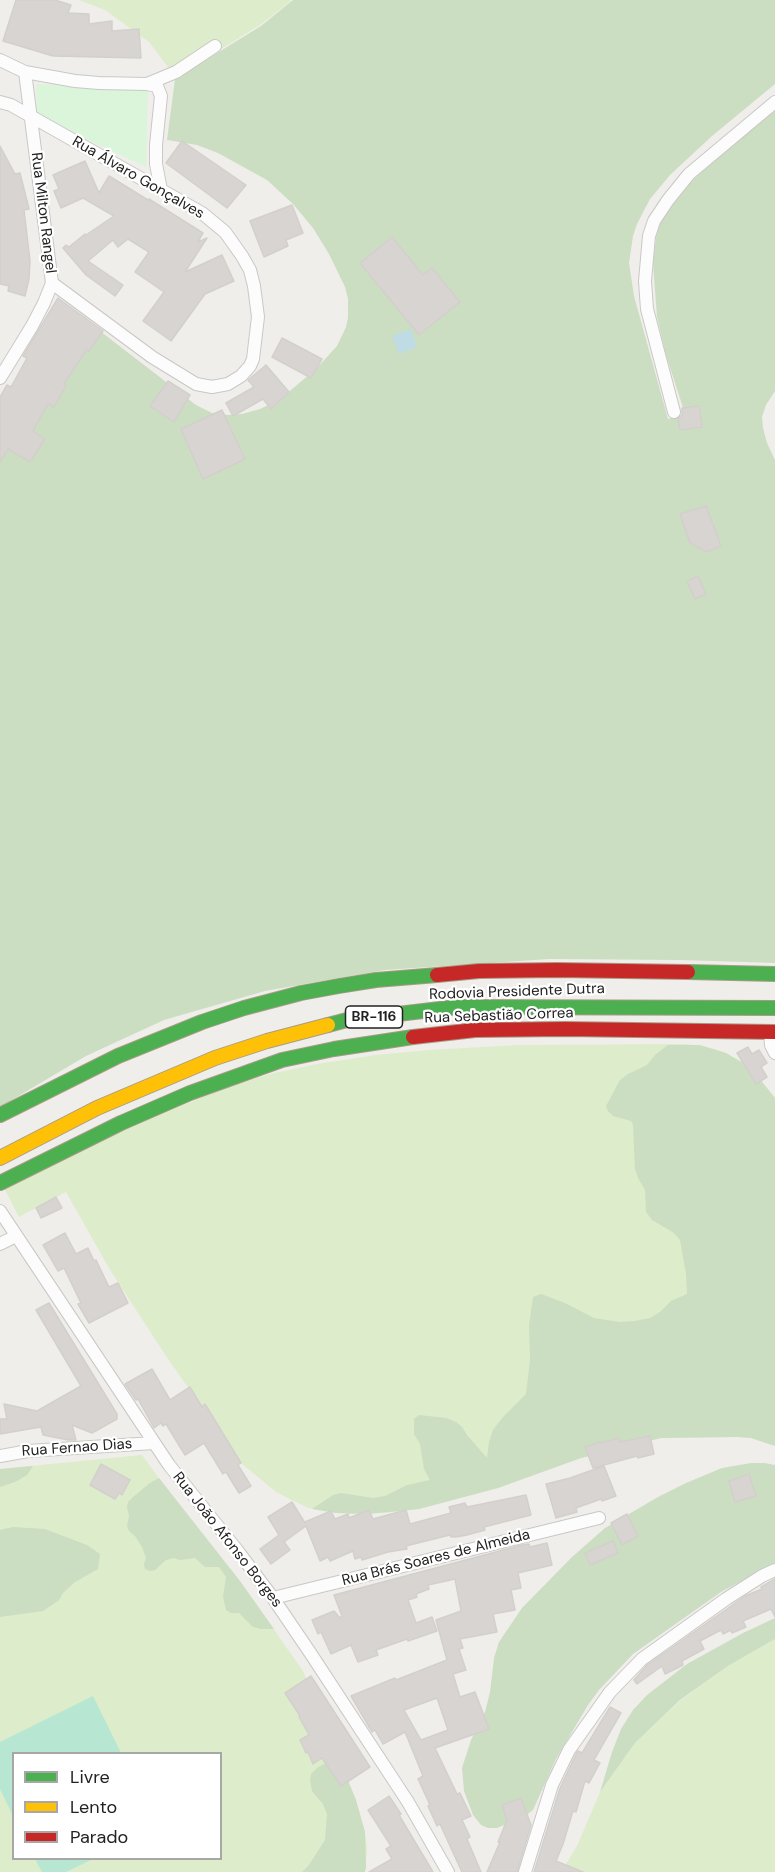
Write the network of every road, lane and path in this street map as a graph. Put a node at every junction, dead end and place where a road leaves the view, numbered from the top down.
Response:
1 (215, 46) dead end
2 (0, 60) edge
3 (25, 72) junction
4 (147, 84) junction
5 (0, 102) edge
6 (775, 102) edge
7 (30, 117) junction
8 (161, 190) junction
9 (52, 283) junction
10 (0, 378) edge
11 (674, 412) dead end
12 (775, 974) edge
13 (775, 1008) edge
14 (772, 1032) edge
15 (775, 1053) edge
16 (0, 1114) edge
17 (0, 1158) edge
18 (0, 1183) edge
19 (0, 1211) edge
20 (16, 1236) junction
21 (0, 1244) edge
22 (154, 1443) junction
23 (0, 1456) edge
24 (599, 1518) dead end
25 (775, 1570) edge
26 (273, 1598) junction
27 (448, 1872) edge
28 (525, 1872) edge

1 - 4 street
2 - 3 street
3 - 4 street
3 - 7 street, Rua Milton Rangel
4 - 8 street
5 - 7 street, Rua Álvaro Gonçalves
6 - 11 street
7 - 8 street, Rua Álvaro Gonçalves
7 - 9 street, Rua Milton Rangel
8 - 9 street, Rua Álvaro Gonçalves
9 - 10 street, Rua Milton Rangel
12 - 16 main road, Rodovia Presidente Dutra / BR-116
13 - 17 main road, Rodovia Presidente Dutra / BR-116
14 - 15 street
14 - 18 main road, Rua Sebastião Correa
19 - 20 street, Rua João Afonso Borges
20 - 21 street
20 - 22 street, Rua João Afonso Borges
22 - 23 street, Rua Fernao Dias
22 - 26 street, Rua João Afonso Borges
24 - 26 street, Rua Brás Soares de Almeida
25 - 28 street
26 - 27 street, Rua João Afonso Borges

